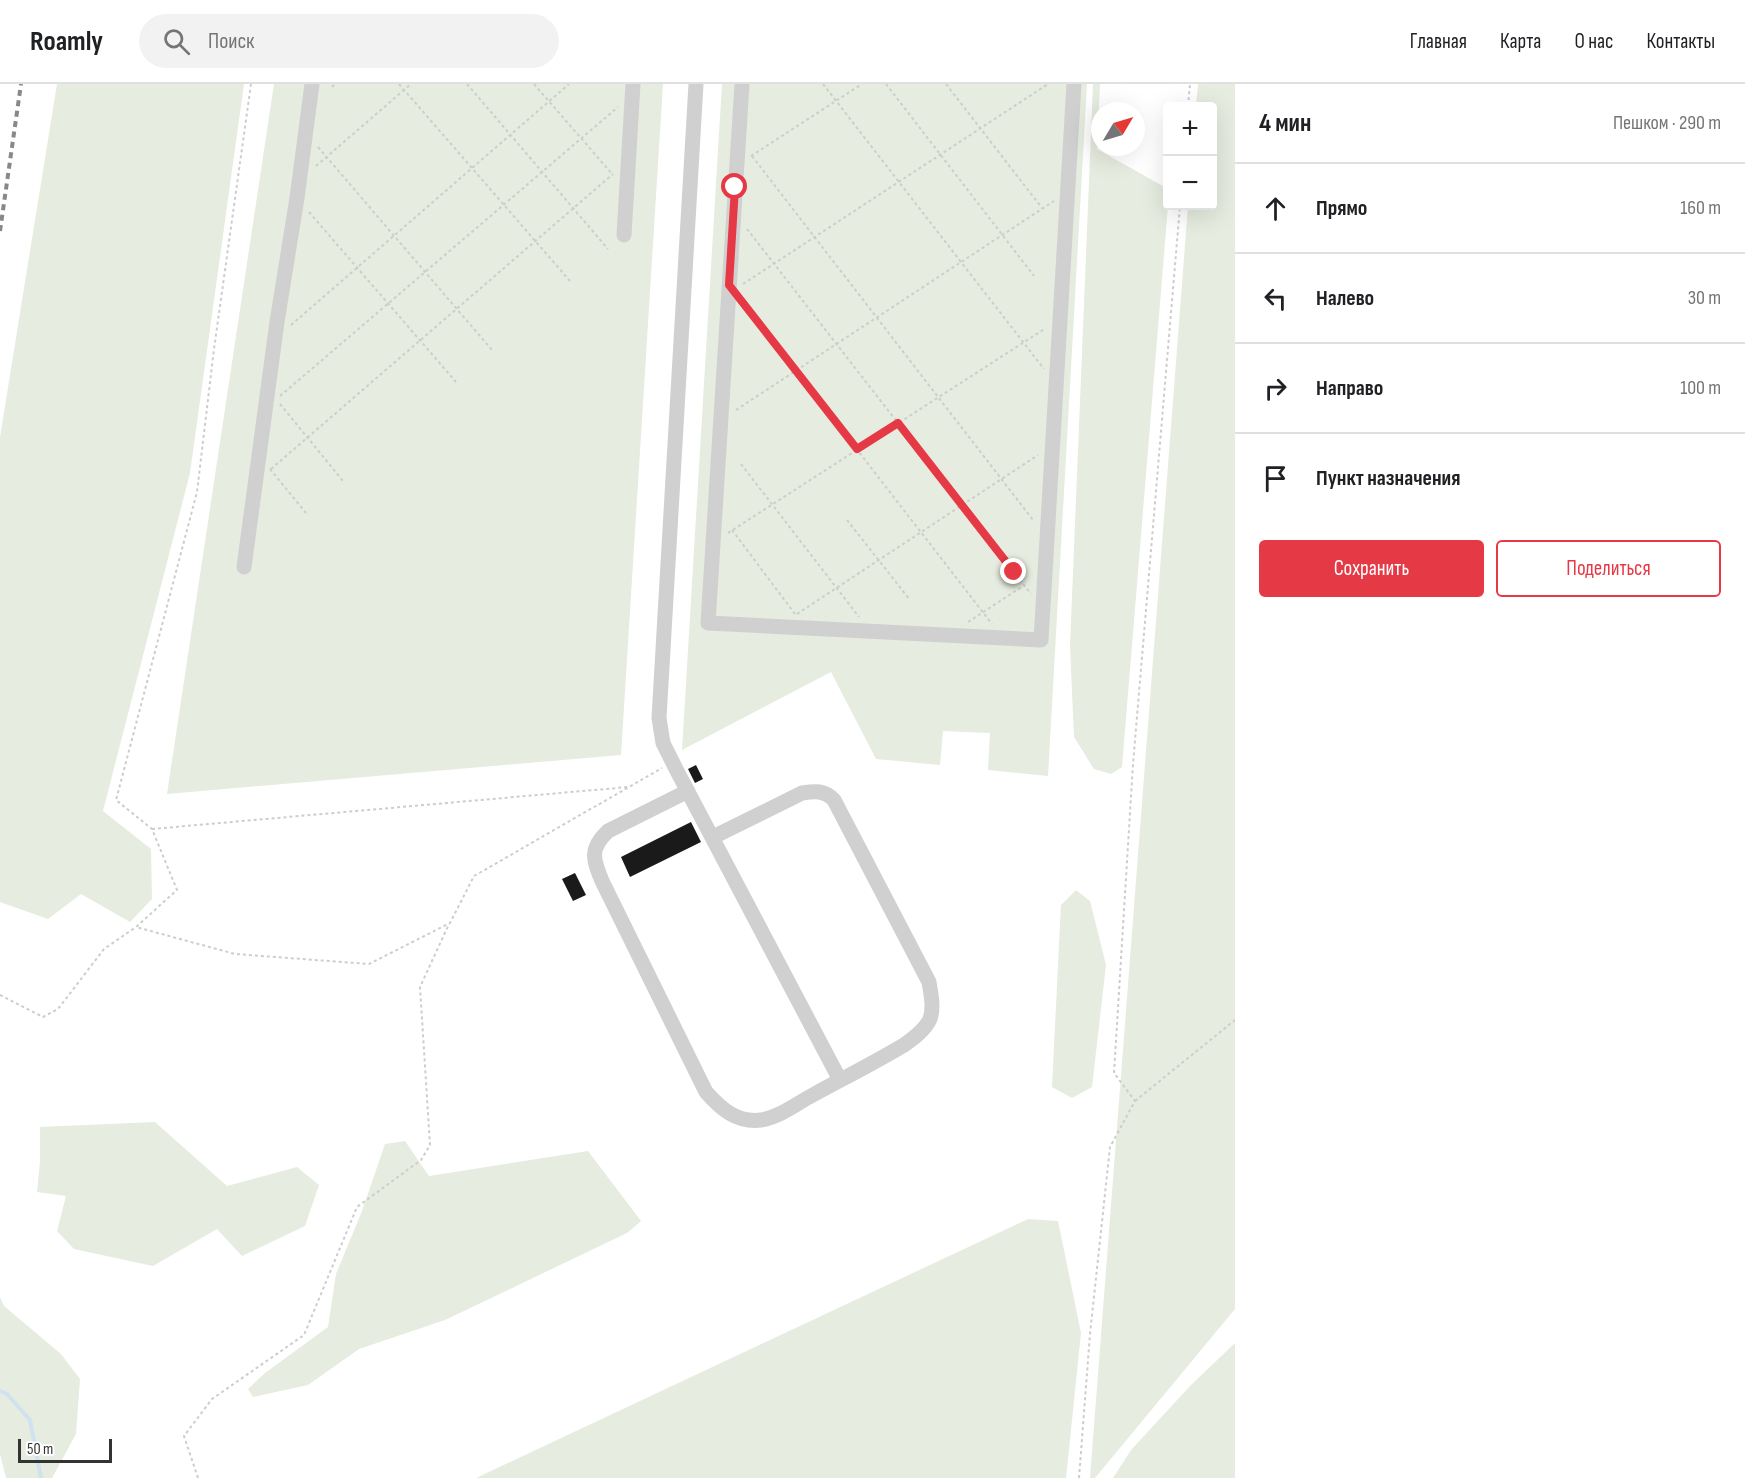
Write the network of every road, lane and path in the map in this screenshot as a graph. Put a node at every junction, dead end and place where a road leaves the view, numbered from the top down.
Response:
1 (251, 84) edge
2 (312, 84) edge
3 (335, 84) edge
4 (399, 84) edge
5 (411, 84) edge
6 (467, 84) edge
7 (534, 84) edge
8 (569, 84) edge
9 (633, 84) edge
10 (696, 84) edge
11 (741, 84) edge
12 (823, 84) edge
13 (862, 84) edge
14 (886, 84) edge
15 (946, 84) edge
16 (1048, 84) edge
17 (1074, 84) edge
18 (1190, 84) edge
19 (332, 87) dead end
20 (404, 90) junction
21 (549, 101) junction
22 (836, 101) junction
23 (1188, 102) edge
24 (622, 103) dead end
25 (981, 128) junction
26 (306, 133) junction
27 (510, 135) junction
28 (581, 138) junction
29 (940, 154) junction
30 (752, 156) junction
31 (327, 157) junction
32 (736, 166) junction
33 (472, 168) junction
34 (542, 172) junction
35 (613, 174) junction
36 (300, 180) junction
37 (899, 182) junction
38 (626, 190) junction
39 (1068, 192) junction
40 (297, 198) junction
41 (504, 204) junction
42 (573, 208) junction
43 (1042, 208) junction
44 (1180, 210) edge
45 (742, 222) dead end
46 (624, 235) dead end
47 (1002, 235) junction
48 (394, 236) junction
49 (815, 237) junction
50 (536, 241) junction
51 (608, 249) dead end
52 (961, 262) junction
53 (774, 263) junction
54 (357, 267) junction
55 (425, 272) junction
56 (1034, 276) dead end
57 (570, 281) dead end
58 (731, 288) junction
59 (388, 304) junction
60 (457, 309) junction
61 (877, 317) junction
62 (1060, 318) junction
63 (284, 330) dead end
64 (420, 340) junction
65 (1023, 342) junction
66 (837, 344) junction
67 (492, 350) dead end
68 (795, 371) junction
69 (1048, 375) dead end
70 (456, 382) dead end
71 (938, 397) junction
72 (721, 420) junction
73 (898, 423) junction
74 (308, 438) junction
75 (1053, 445) junction
76 (857, 449) junction
77 (259, 456) junction
78 (741, 464) dead end
79 (271, 469) junction
80 (1002, 479) junction
81 (343, 481) dead end
82 (772, 504) junction
83 (962, 505) junction
84 (306, 513) dead end
85 (847, 520) dead end
86 (1033, 520) dead end
87 (732, 530) junction
88 (921, 532) junction
89 (713, 543) junction
90 (878, 560) junction
91 (244, 567) dead end
92 (1024, 585) junction
93 (836, 588) junction
94 (910, 600) dead end
95 (1043, 609) junction
96 (983, 612) junction
97 (861, 620) dead end
98 (948, 635) junction
99 (1003, 638) junction
100 (675, 767) junction
101 (630, 786) junction
102 (688, 791) junction
103 (152, 829) junction
104 (713, 837) junction
105 (450, 923) junction
106 (136, 927) junction
107 (0, 995) edge
108 (1235, 1020) edge
109 (840, 1080) junction
110 (1135, 1101) junction
111 (198, 1478) edge
112 (1079, 1478) edge

1 - 103 path
2 - 26 street
3 - 19 path
4 - 20 path
5 - 20 path
6 - 27 path
7 - 21 path
8 - 21 path
9 - 38 street
10 - 100 street
11 - 32 street
12 - 22 path
13 - 22 path
14 - 29 path
15 - 25 path
16 - 25 path
17 - 39 street
18 - 23 path
20 - 31 path
20 - 33 path
21 - 27 path
21 - 28 path
22 - 30 path
22 - 37 path
24 - 28 path
25 - 29 path
25 - 43 path
26 - 31 path
26 - 36 street
27 - 33 path
27 - 34 path
28 - 34 path
28 - 35 path
29 - 37 path
29 - 47 path
30 - 32 path
30 - 49 path
31 - 36 path
31 - 48 path
32 - 58 street
33 - 41 path
33 - 48 path
34 - 41 path
34 - 42 path
35 - 38 path
35 - 42 path
36 - 40 street
37 - 49 path
37 - 52 path
38 - 46 street
39 - 43 path
39 - 62 street
40 - 54 path
40 - 77 street
41 - 50 path
41 - 55 path
42 - 50 path
42 - 51 path
43 - 47 path
44 - 110 path
45 - 53 path
47 - 52 path
47 - 56 path
48 - 54 path
48 - 55 path
49 - 53 path
49 - 61 path
50 - 57 path
50 - 60 path
52 - 61 path
52 - 65 path
53 - 58 path
53 - 66 path
54 - 59 path
54 - 63 path
55 - 59 path
55 - 60 path
58 - 68 path
58 - 72 street
59 - 64 path
59 - 74 path
60 - 64 path
60 - 67 path
61 - 66 path
61 - 71 path
62 - 65 path
62 - 75 street
64 - 70 path
64 - 74 path
65 - 69 path
65 - 71 path
66 - 68 path
66 - 73 path
68 - 72 path
68 - 76 path
71 - 73 path
71 - 80 path
72 - 89 street
73 - 76 path
73 - 83 path
74 - 79 path
74 - 81 path
75 - 80 path
75 - 95 street
76 - 82 path
76 - 88 path
77 - 79 path
77 - 91 street
78 - 82 path
79 - 84 path
80 - 83 path
80 - 86 path
82 - 87 path
82 - 93 path
83 - 88 path
83 - 92 path
85 - 90 path
87 - 89 path
87 - 93 path
88 - 90 path
88 - 96 path
89 - 98 street
90 - 93 path
90 - 94 path
92 - 95 path
92 - 96 path
93 - 97 path
95 - 99 street
96 - 98 path
96 - 99 path
98 - 99 street
100 - 101 path
100 - 102 street
101 - 103 path
101 - 105 path
102 - 104 street
102 - 109 street
103 - 106 path
104 - 109 street
104 - 109 street
105 - 106 path
105 - 111 path
106 - 107 path
108 - 110 path
110 - 112 path

